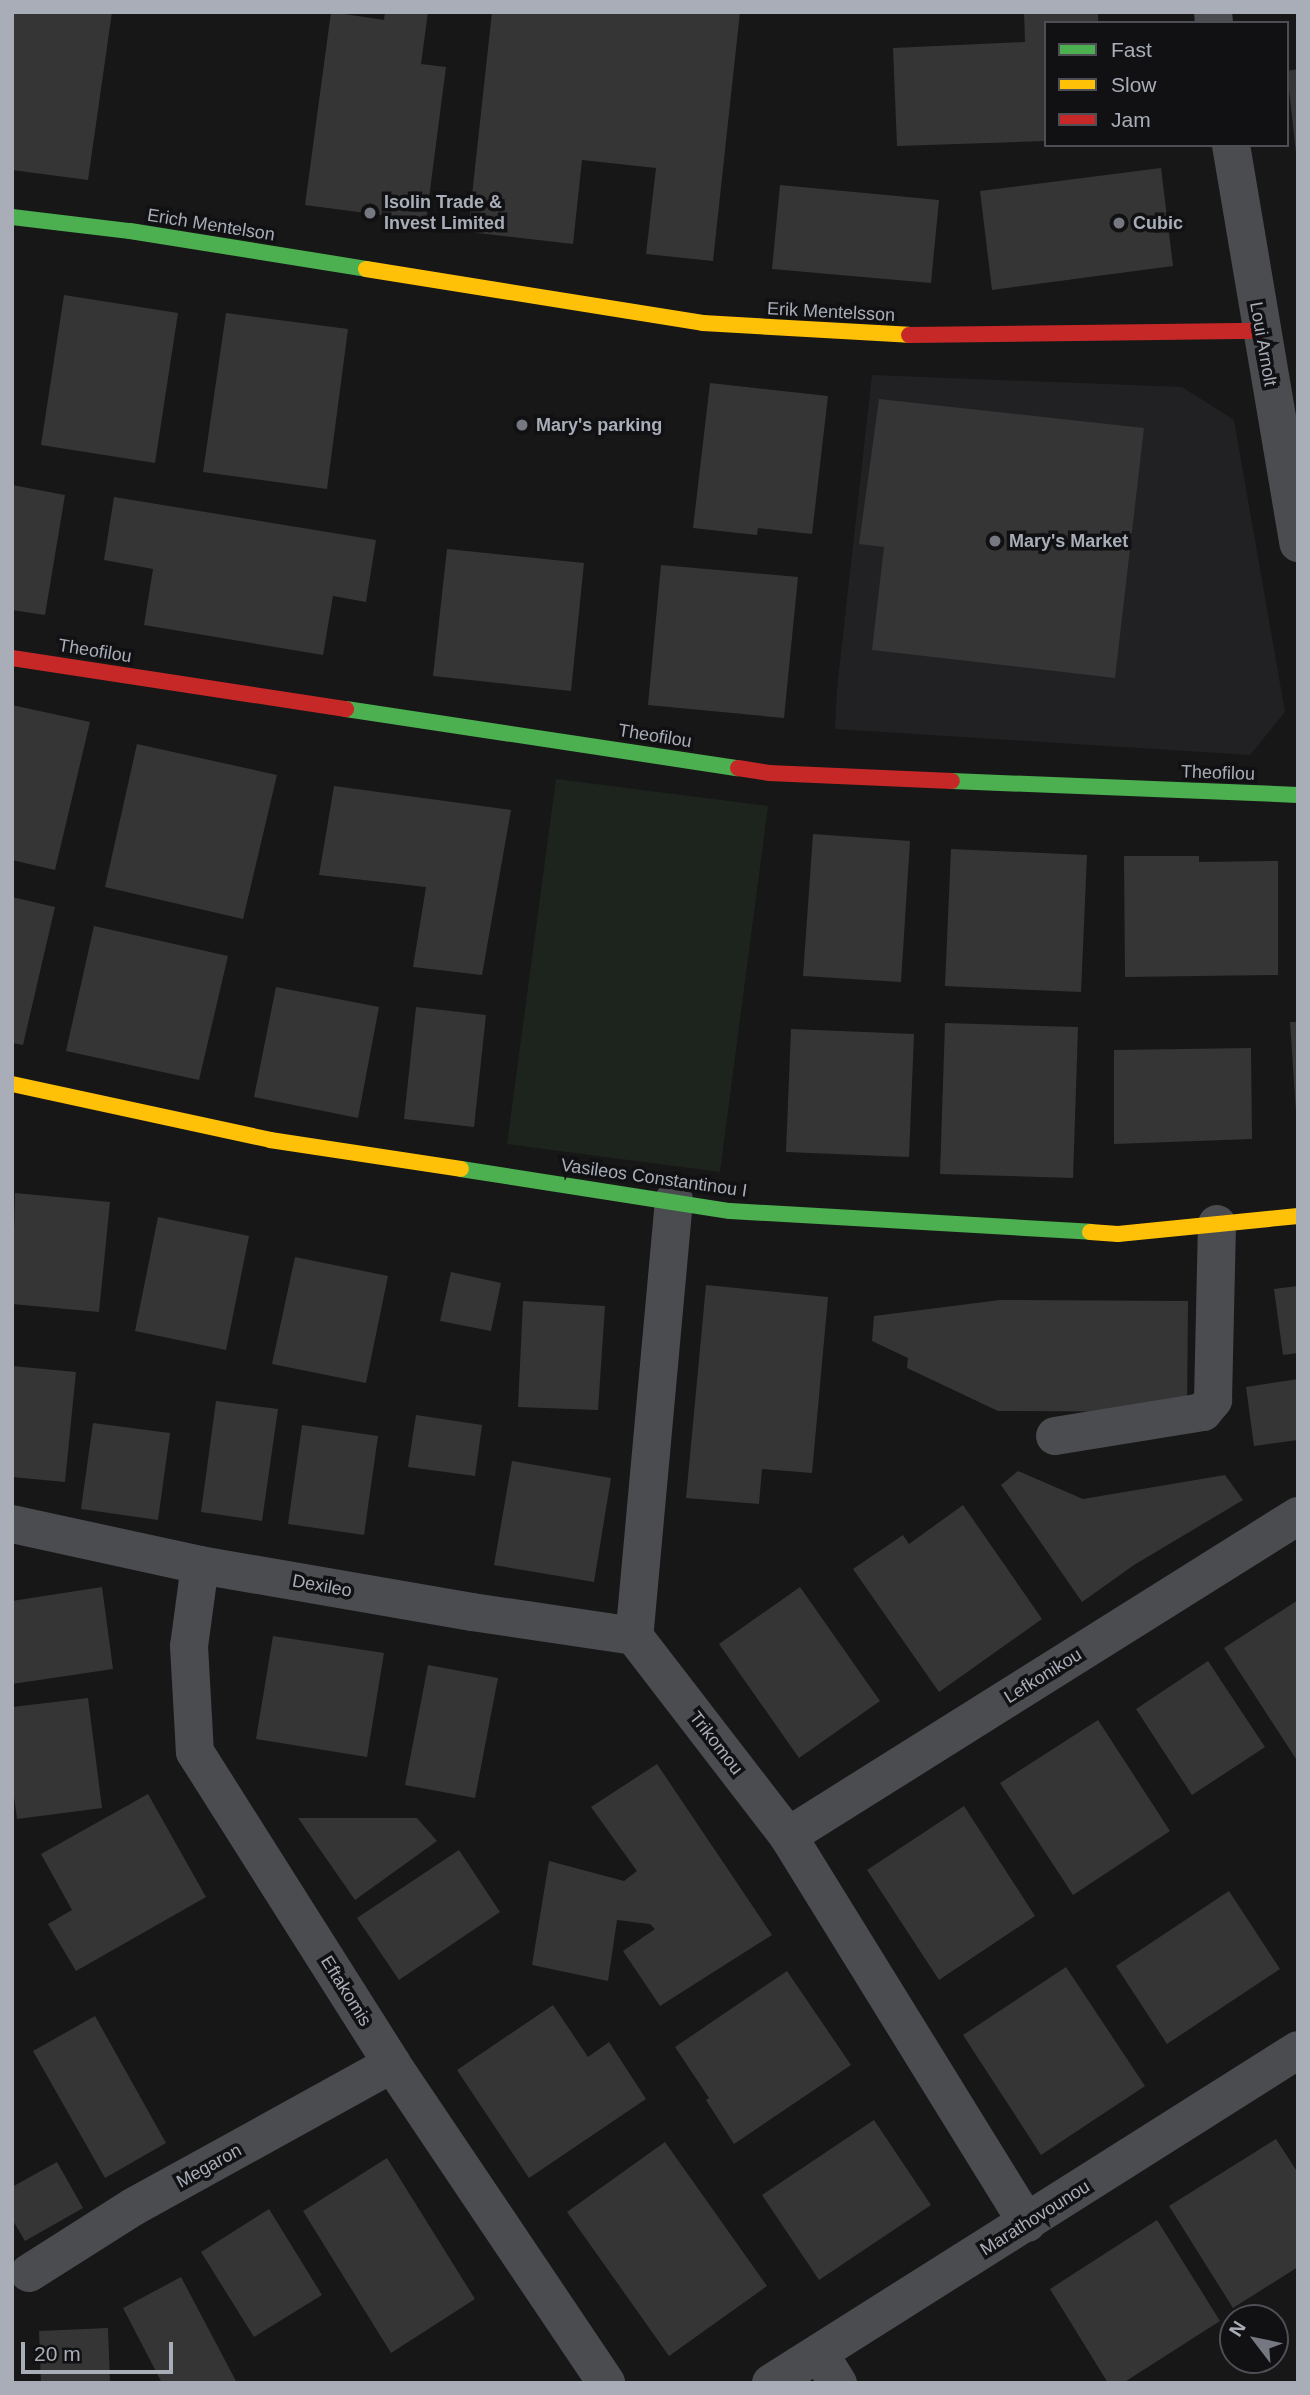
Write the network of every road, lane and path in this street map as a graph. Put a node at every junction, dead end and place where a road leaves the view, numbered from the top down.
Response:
1 (1231, 147) edge
2 (12, 217) edge
3 (403, 275) joint
4 (1260, 331) junction
5 (1298, 543) edge
6 (12, 658) edge
7 (1298, 796) edge
8 (12, 1084) edge
9 (674, 1200) junction
10 (1298, 1216) edge
11 (1217, 1224) junction
12 (1055, 1436) dead end
13 (1298, 1516) edge
14 (12, 1524) edge
15 (200, 1564) junction
16 (634, 1636) junction
17 (788, 1836) junction
18 (1298, 2050) edge
19 (392, 2064) junction
20 (1027, 2223) junction
21 (29, 2273) dead end
22 (829, 2368) edge
23 (606, 2383) edge
24 (771, 2383) edge

1 - 4 street, Loui Arnolt
2 - 3 street, Erich Mentelson
3 - 4 street, Erik Mentelsson
4 - 5 street, Loui Arnolt
6 - 7 street, Theofilou
8 - 9 street, Vasileos Constantinou I
9 - 11 street, Vasileos Constantinou I
9 - 16 street
10 - 11 street, Vasileos Constantinou I
11 - 12 street
13 - 17 street, Lefkonikou
14 - 15 street, Dexileo
15 - 16 street, Dexileo
15 - 19 street, Eftakomis
16 - 17 street, Trikomou
17 - 20 street, Trikomou
18 - 20 street, Marathovounou
19 - 21 street, Megaron
19 - 23 street, Eftakomis
20 - 22 street, Marathovounou
22 - 24 street, Marathovounou

